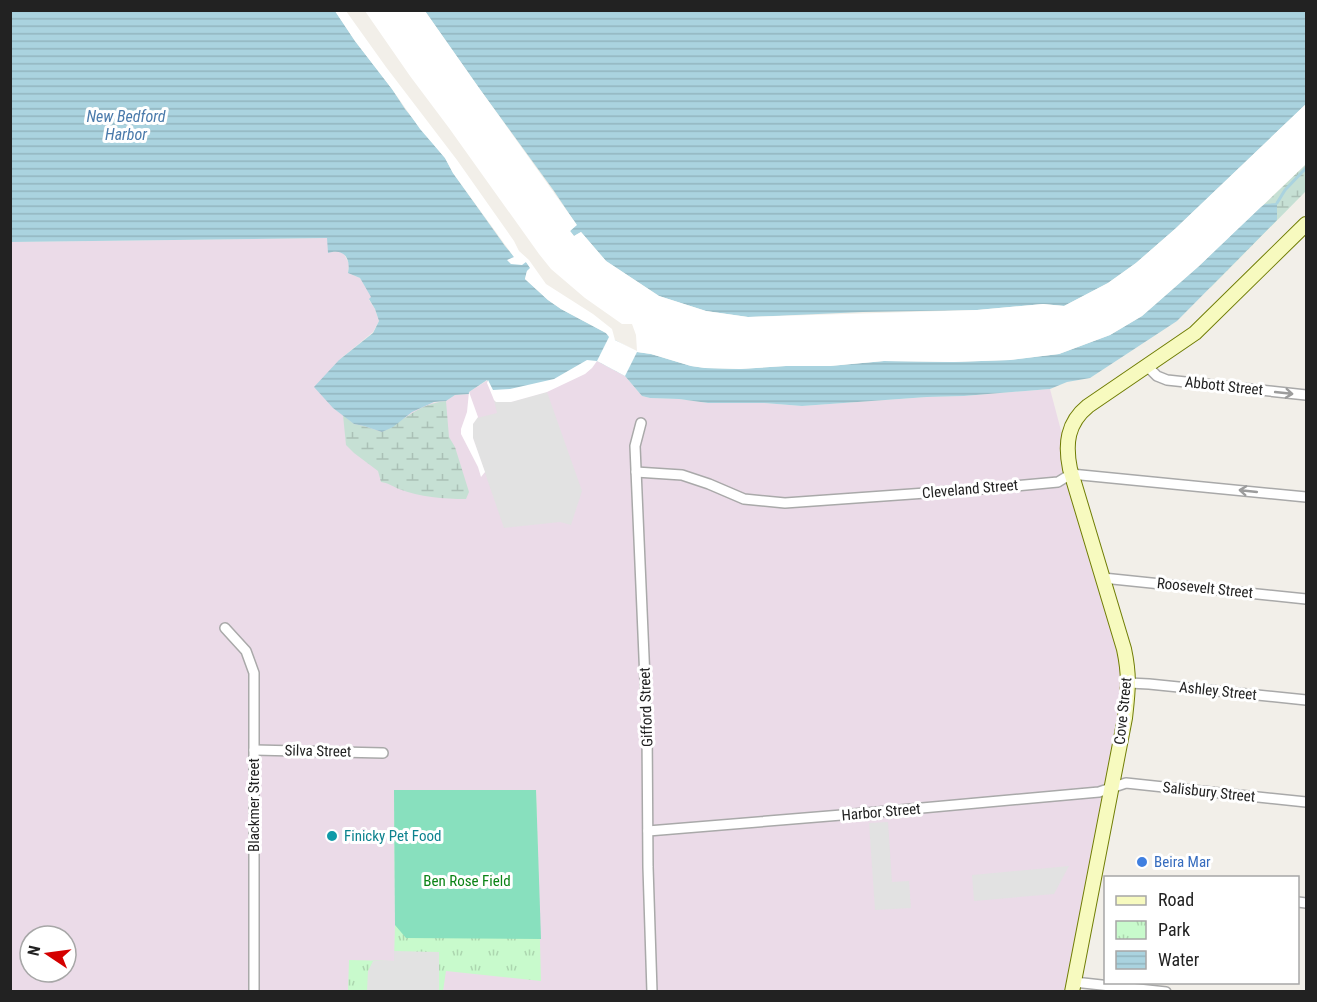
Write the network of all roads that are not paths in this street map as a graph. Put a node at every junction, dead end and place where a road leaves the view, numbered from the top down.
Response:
1 (1306, 224) edge
2 (1147, 366) junction
3 (1306, 395) edge
4 (641, 423) dead end
5 (636, 472) junction
6 (1071, 474) junction
7 (1306, 497) edge
8 (1103, 578) junction
9 (1306, 599) edge
10 (225, 628) dead end
11 (1129, 683) junction
12 (1306, 700) edge
13 (254, 750) junction
14 (382, 753) dead end
15 (1112, 787) junction
16 (1306, 802) edge
17 (648, 831) junction
18 (1100, 882) edge
19 (1073, 987) edge
20 (1159, 991) edge
21 (254, 992) edge
22 (652, 992) edge
23 (1166, 992) edge

1 - 2 main road, Cove Street
2 -> 3 street, Abbott Street
2 - 6 main road, Cove Street
4 - 5 street, Gifford Street
5 - 6 street, Cleveland Street
5 - 17 street, Gifford Street
7 -> 6 street, Cleveland Street
6 - 8 main road, Cove Street
8 - 9 street, Roosevelt Street
8 - 11 main road, Cove Street
10 - 13 street, Blackmer Street
11 - 12 street, Ashley Street
11 - 15 main road, Cove Street
13 - 14 street, Silva Street
13 - 21 street, Blackmer Street
15 - 16 street, Salisbury Street
15 - 17 street, Harbor Street
15 - 18 main road, Cove Street
17 - 22 street, Gifford Street
18 - 19 main road, Cove Street
19 - 20 street
20 - 23 street

